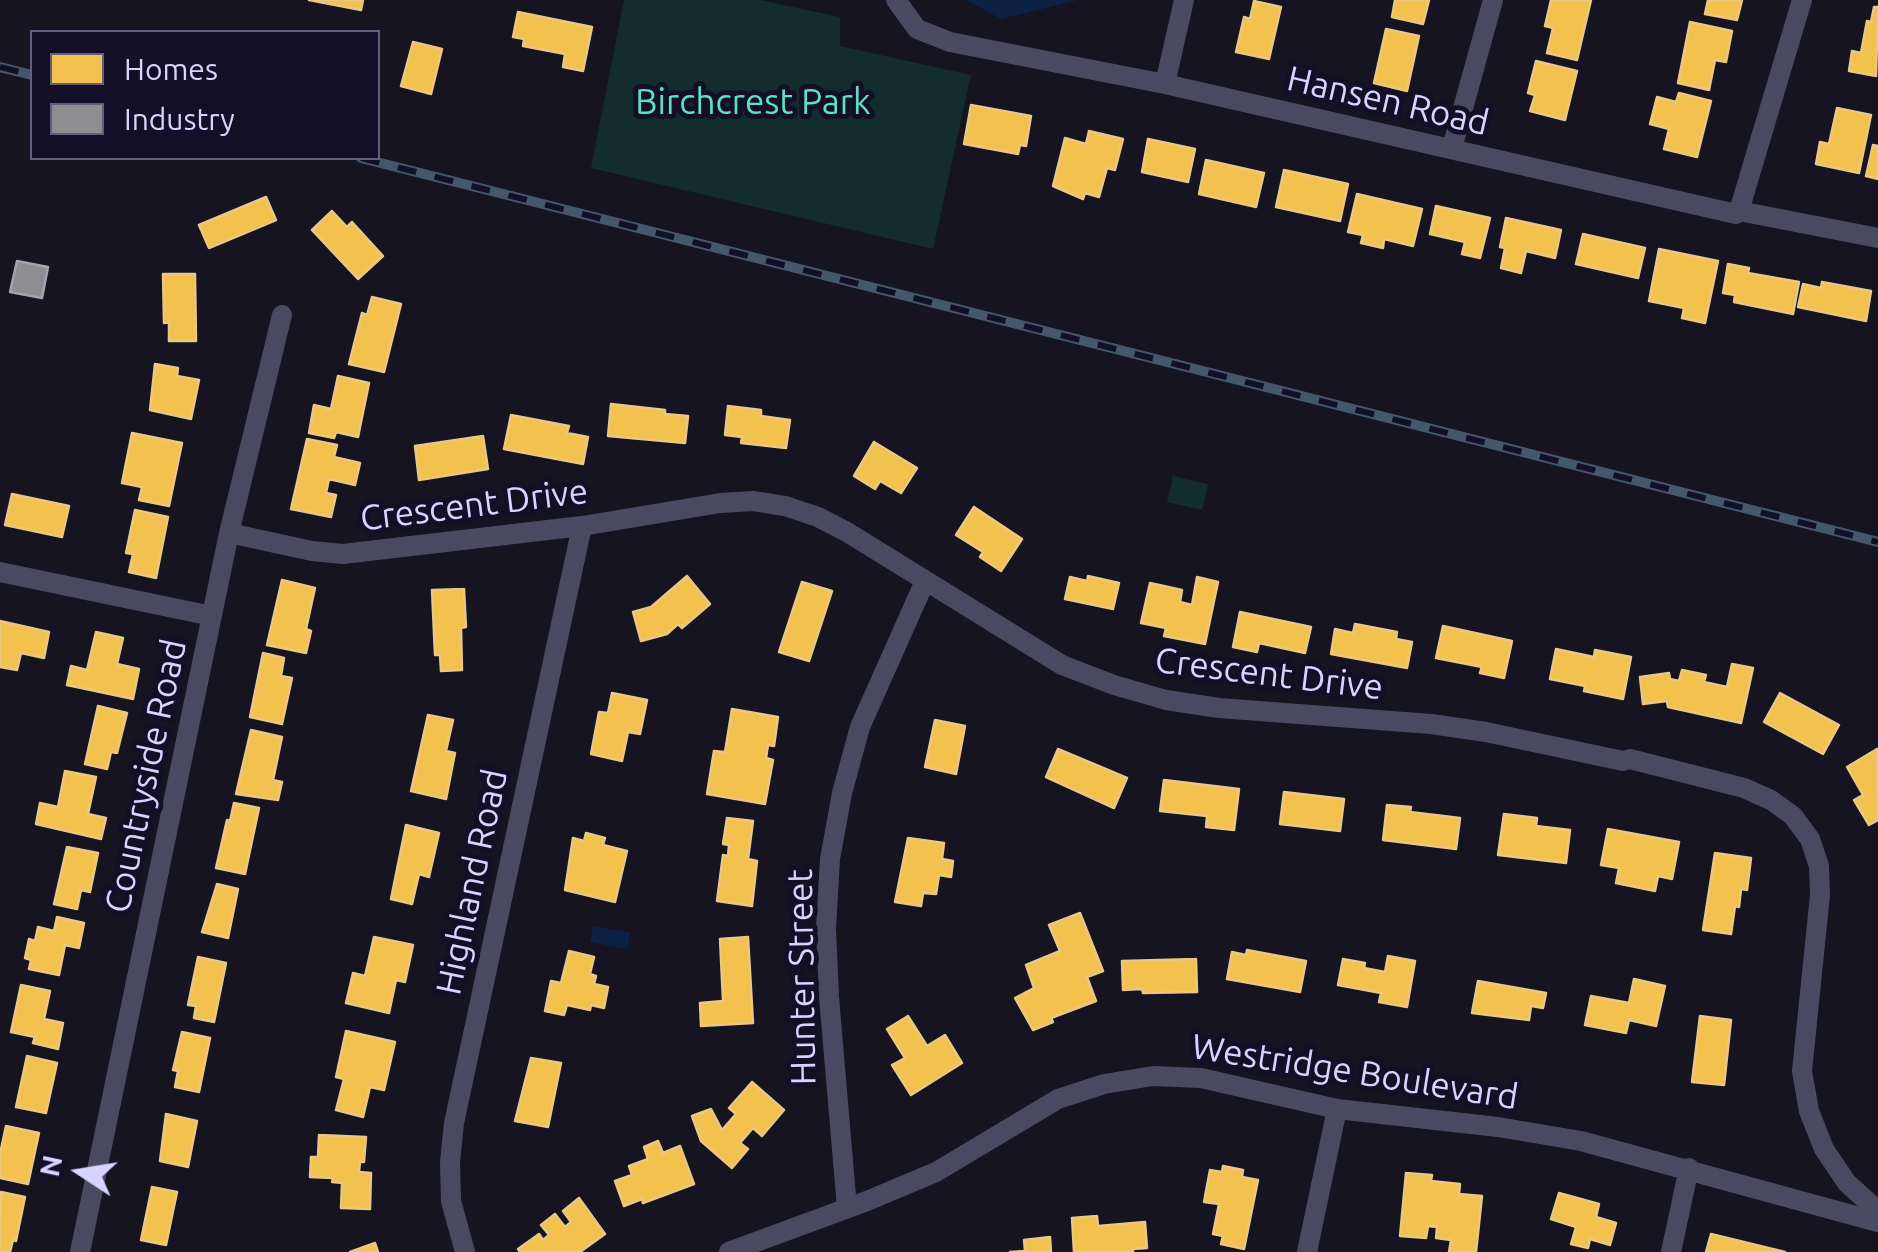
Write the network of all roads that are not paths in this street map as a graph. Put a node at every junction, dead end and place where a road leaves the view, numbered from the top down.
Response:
1 (1184, 0) edge
2 (1493, 0) edge
3 (1802, 0) edge
4 (896, 1) edge
5 (1165, 84) junction
6 (1452, 148) junction
7 (1739, 211) junction
8 (1878, 238) edge
9 (282, 314) dead end
10 (582, 526) junction
11 (229, 533) junction
12 (0, 572) edge
13 (924, 582) junction
14 (212, 616) junction
15 (1337, 1109) junction
16 (1689, 1168) junction
17 (847, 1208) junction
18 (1878, 1211) edge
19 (1878, 1222) edge
20 (80, 1252) edge
21 (464, 1252) edge
22 (729, 1252) edge
23 (1306, 1252) edge
24 (1670, 1252) edge

1 - 5 street
2 - 6 street
3 - 7 street
4 - 5 street, Hansen Road
5 - 6 street, Hansen Road
6 - 7 street, Hansen Road
7 - 8 street, Hansen Road
9 - 11 street, Countryside Road
10 - 11 street, Crescent Drive
10 - 13 street, Crescent Drive
10 - 21 street, Highland Road
11 - 14 street, Countryside Road
12 - 14 street
13 - 17 street, Hunter Street
13 - 18 street, Crescent Drive
14 - 20 street, Countryside Road
15 - 16 street, Westridge Boulevard
15 - 17 street, Westridge Boulevard
15 - 23 street
16 - 19 street, Westridge Boulevard
16 - 24 street
17 - 22 street, Westridge Boulevard

